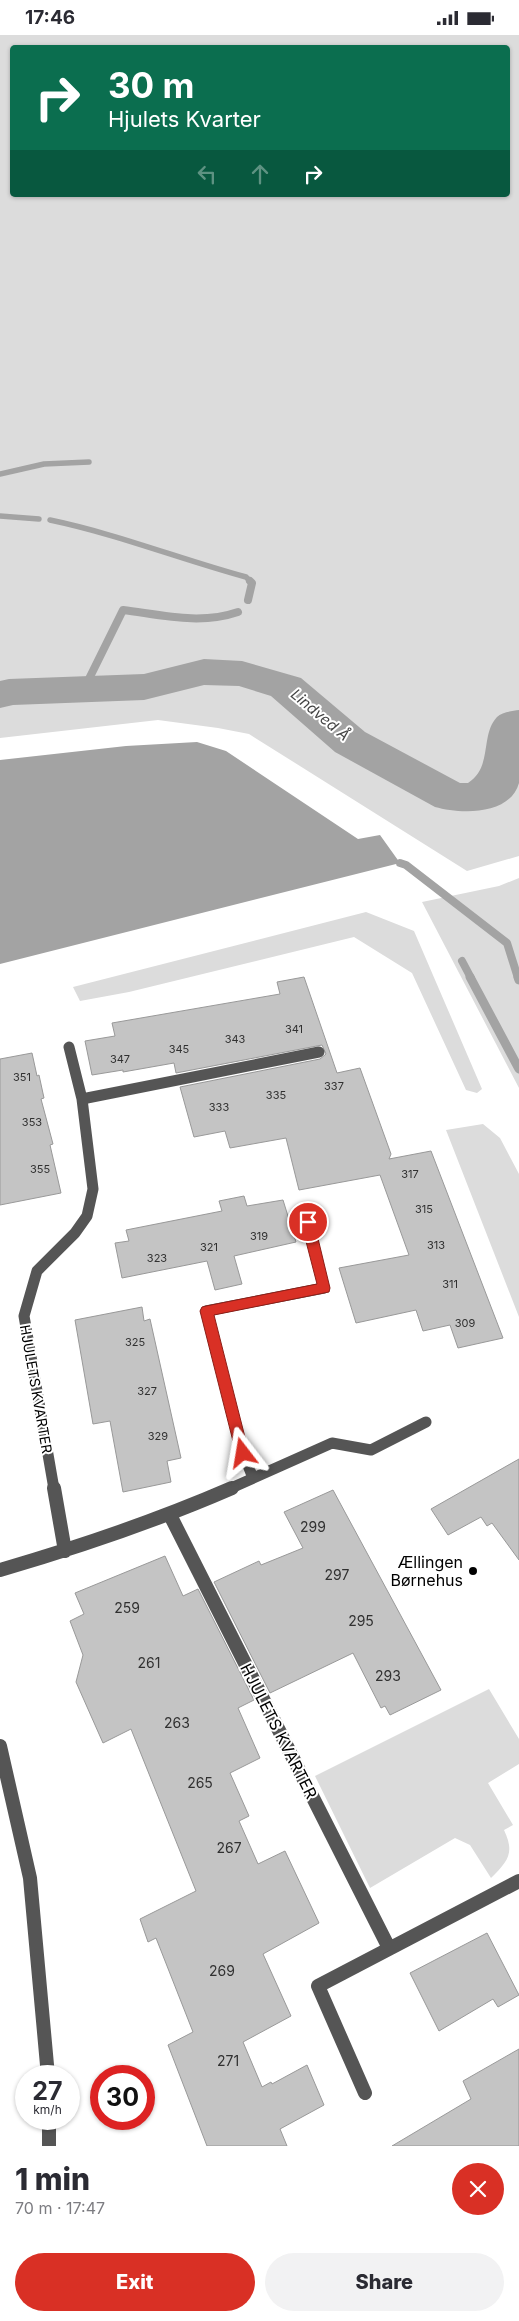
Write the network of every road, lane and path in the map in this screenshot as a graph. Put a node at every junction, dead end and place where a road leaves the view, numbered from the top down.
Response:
1 (69, 1047) dead end
2 (318, 1052) dead end
3 (82, 1099) junction
4 (308, 1222) dead end
5 (426, 1422) dead end
6 (252, 1478) junction
7 (170, 1515) junction
8 (65, 1551) junction
9 (0, 1570) edge
10 (0, 1746) edge
11 (519, 1881) edge
12 (389, 1948) junction
13 (47, 2065) edge
14 (365, 2093) dead end
15 (49, 2130) edge
16 (49, 2146) edge

1 - 3 street, HJULETS KVARTER
2 - 3 street
3 - 8 street, HJULETS KVARTER
4 - 6 street
5 - 6 street
6 - 7 street
7 - 8 street
7 - 12 street, HJULETS KVARTER
8 - 9 street
10 - 13 street
11 - 12 street
12 - 14 street
15 - 16 street

